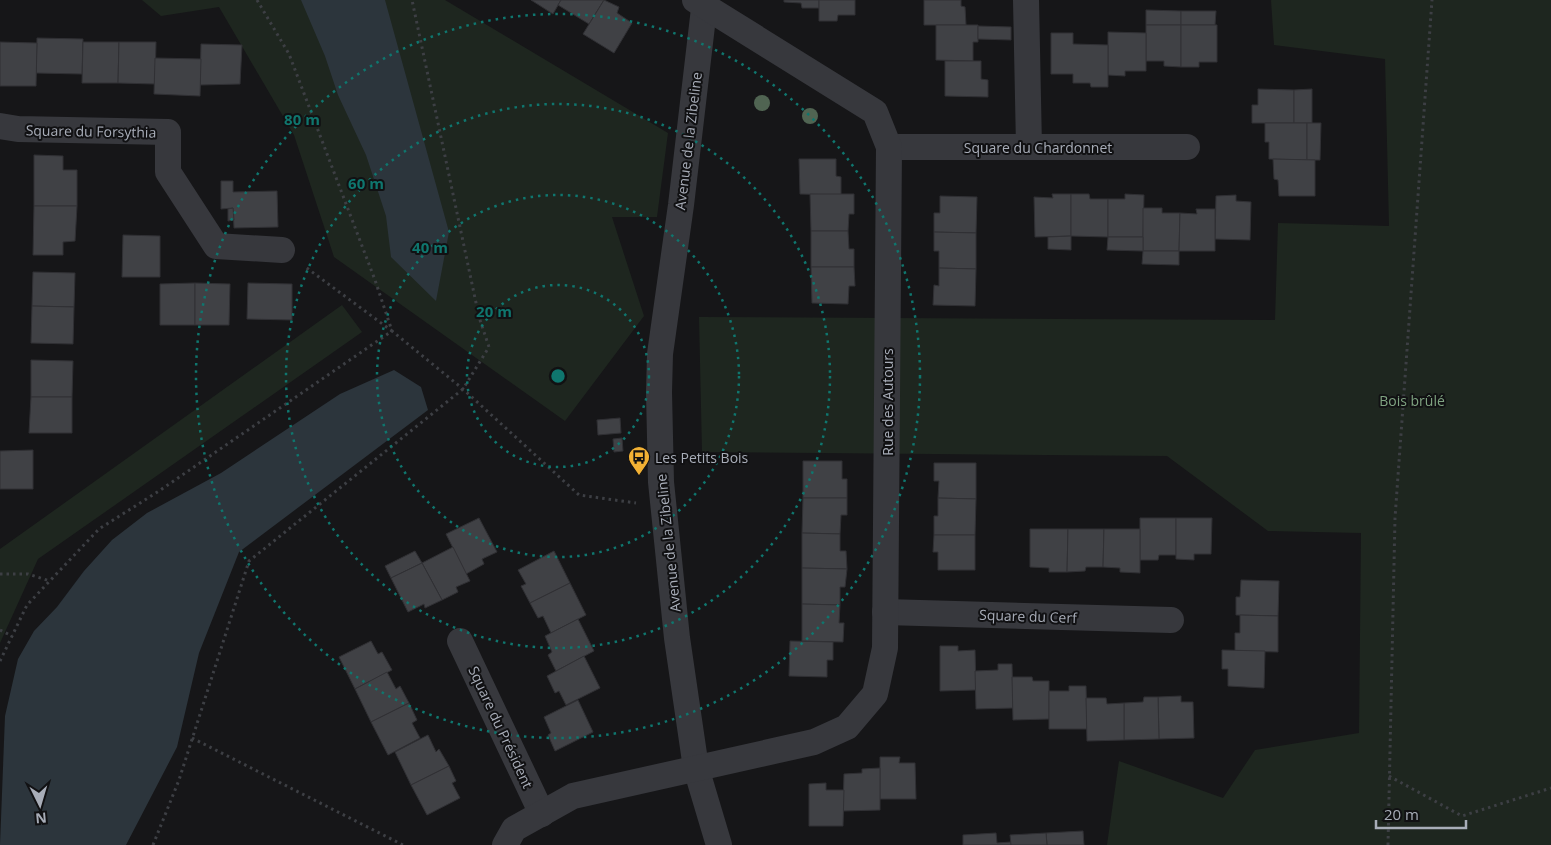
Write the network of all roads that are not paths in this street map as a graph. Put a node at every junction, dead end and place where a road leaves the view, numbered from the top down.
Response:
1 (1026, 0) edge
2 (701, 2) edge
3 (0, 126) edge
4 (1029, 147) junction
5 (1187, 147) dead end
6 (889, 148) junction
7 (282, 250) road end
8 (885, 612) junction
9 (1171, 620) dead end
10 (460, 641) dead end
11 (696, 768) junction
12 (542, 814) junction
13 (505, 845) edge
14 (719, 845) edge

1 - 4 street
2 - 6 street, Rue des Autours
2 - 11 street, Avenue de la Zibeline
3 - 7 street, Square du Forsythia
4 - 5 street, Square du Chardonnet
4 - 6 street, Square du Chardonnet
6 - 8 street, Rue des Autours
8 - 9 street, Square du Cerf
8 - 11 street, Rue des Autours
10 - 12 street, Square du Président
11 - 12 street, Rue des Autours
11 - 14 street, Avenue de la Zibeline
12 - 13 street, Rue des Autours

